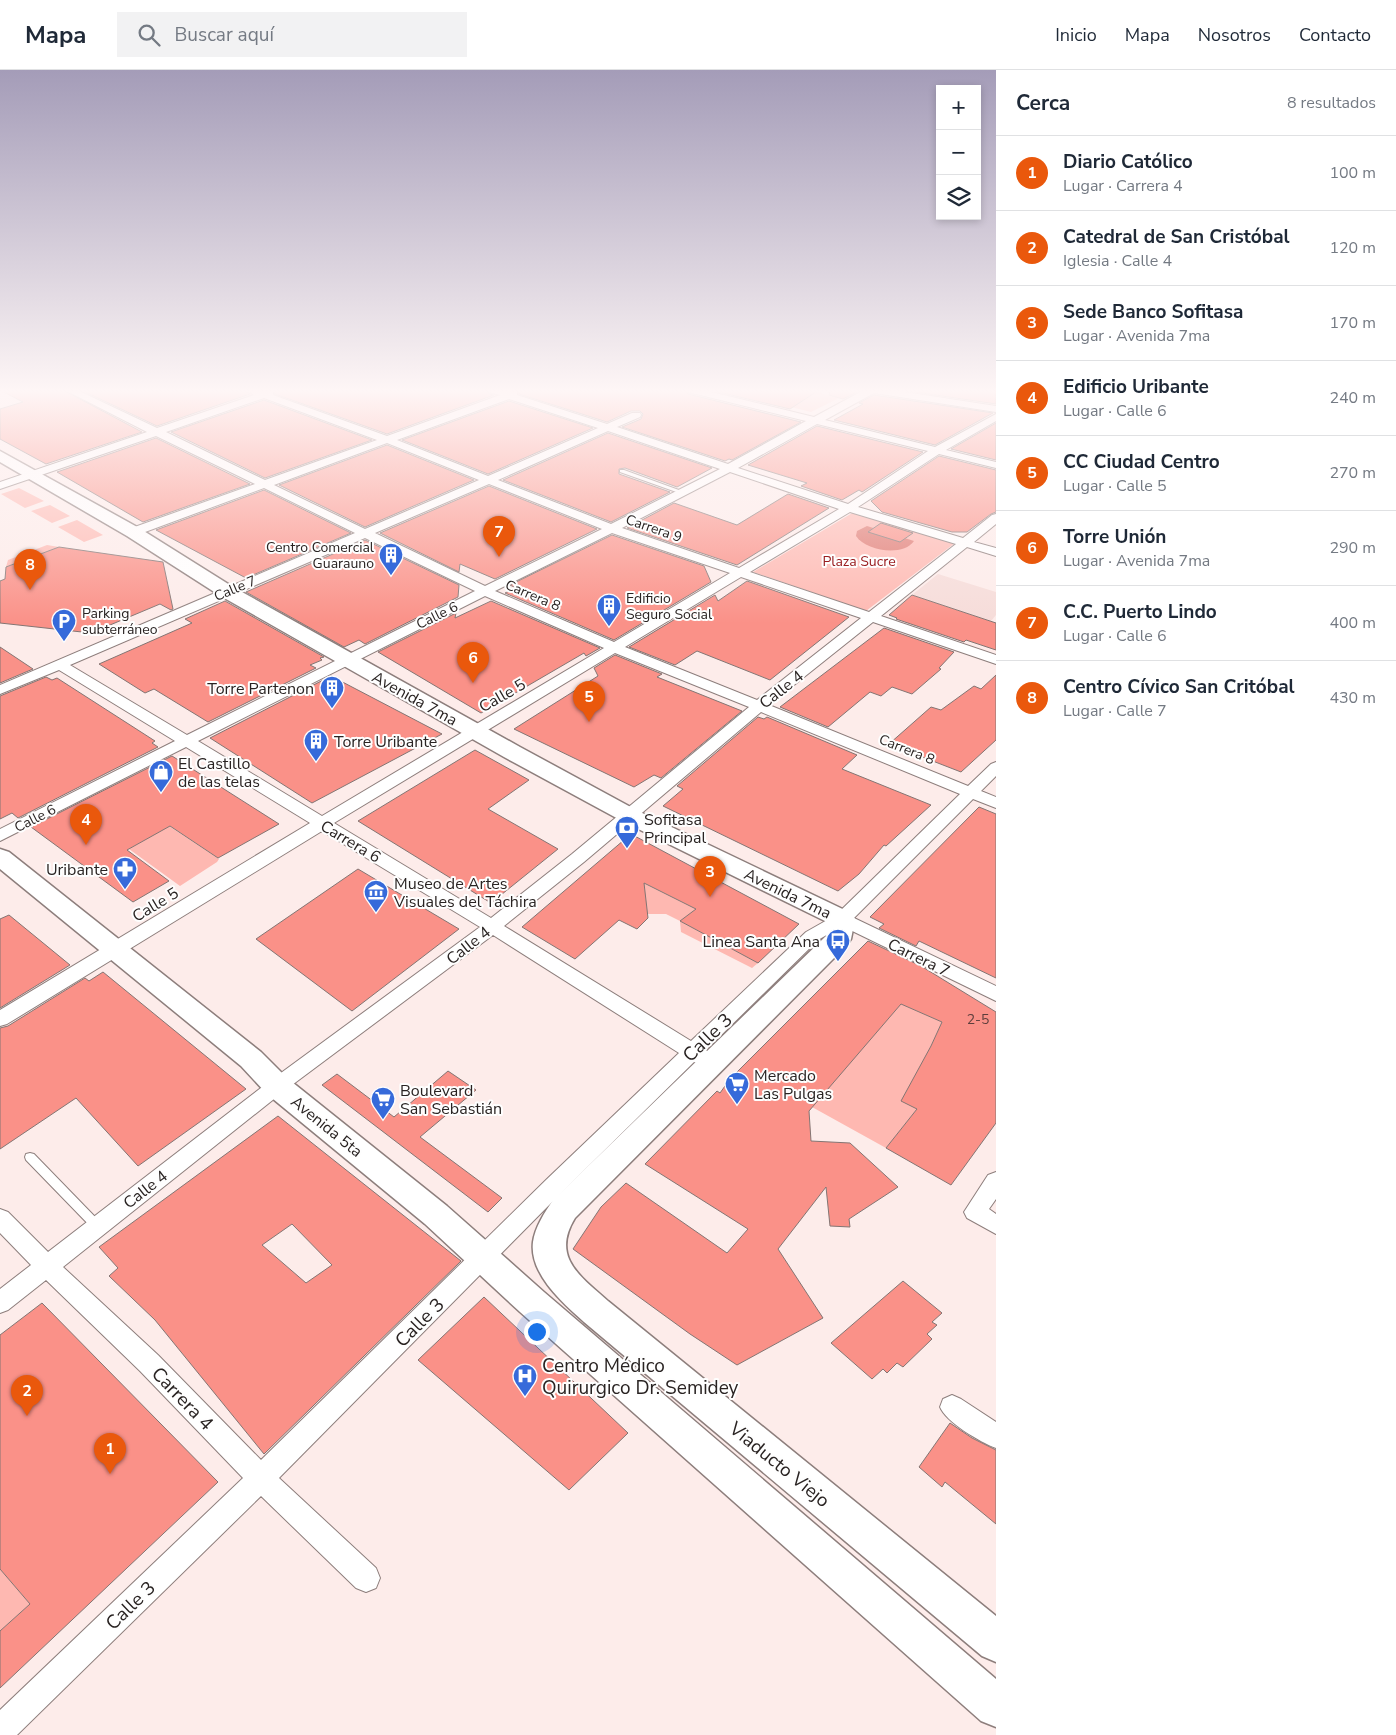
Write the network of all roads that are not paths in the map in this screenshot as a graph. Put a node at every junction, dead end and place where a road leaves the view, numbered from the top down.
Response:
1 (19, 468) edge
2 (52, 468) edge
3 (230, 468) edge
4 (310, 468) edge
5 (457, 468) edge
6 (520, 468) edge
7 (730, 468) joint
8 (911, 468) edge
9 (622, 471) dead end
10 (31, 475) junction
11 (490, 481) junction
12 (264, 484) junction
13 (0, 486) edge
14 (684, 493) junction
15 (850, 508) junction
16 (996, 518) edge
17 (612, 529) junction
18 (133, 532) junction
19 (366, 533) junction
20 (965, 543) junction
21 (996, 552) edge
22 (740, 574) junction
23 (484, 591) junction
24 (226, 592) junction
25 (872, 618) junction
26 (616, 648) junction
27 (346, 660) junction
28 (996, 660) edge
29 (59, 664) junction
30 (0, 690) edge
31 (758, 707) junction
32 (474, 731) junction
33 (186, 740) junction
34 (996, 767) edge
35 (970, 792) junction
36 (996, 803) edge
37 (630, 816) junction
38 (322, 824) junction
39 (0, 836) edge
40 (0, 857) edge
41 (842, 919) junction
42 (492, 926) junction
43 (114, 949) junction
44 (996, 994) edge
45 (0, 1019) edge
46 (702, 1058) junction
47 (277, 1086) junction
48 (30, 1157) dead end
49 (996, 1181) edge
50 (0, 1218) edge
51 (996, 1225) edge
52 (98, 1226) junction
53 (484, 1258) junction
54 (48, 1267) junction
55 (565, 1284) joint
56 (0, 1303) edge
57 (662, 1390) junction
58 (952, 1406) dead end
59 (996, 1436) edge
60 (261, 1478) junction
61 (366, 1578) dead end
62 (996, 1642) edge
63 (996, 1706) edge
64 (0, 1731) edge

1 - 10 street, Avenida 7ma
2 - 10 street
3 - 12 street, Carrera 8
4 - 12 street
5 - 11 street, Carrera 9
6 - 11 street, Calle 7
7 - 14 street, Calle 6
7 - 15 street
8 - 15 street, Calle 5
9 - 14 lane
10 - 13 street
10 - 18 street, Avenida 7ma
11 - 17 street, Carrera 9
11 - 19 street, Calle 7
12 - 18 street
12 - 19 street, Carrera 8
14 - 17 street, Calle 6
15 - 20 street
15 - 22 street, Calle 5
16 - 20 street, Calle 4
17 - 22 street, Carrera 9
17 - 23 street, Calle 6
18 - 24 street, Avenida 7ma
19 - 23 street, Carrera 8
19 - 24 street, Calle 7
20 - 21 street
20 - 25 street, Calle 4
22 - 25 street, Carrera 9
22 - 26 street, Calle 5
23 - 26 street, Carrera 8
23 - 27 street, Calle 6
24 - 27 street, Avenida 7ma
24 - 29 street, Calle 7
25 - 28 street, Carrera 9
25 - 31 street, Calle 4
26 - 31 street, Carrera 8
26 - 32 street, Calle 5
27 - 32 street, Avenida 7ma
27 - 33 street, Calle 6
29 - 30 street, Calle 7
29 - 33 street, Carrera 6
31 - 35 street, Carrera 8
31 - 37 street, Calle 4
32 - 37 street, Avenida 7ma
32 - 38 street, Calle 5
33 - 38 street, Carrera 6
33 - 39 street, Calle 6
34 - 35 street, Calle 3
35 - 36 street, Carrera 8
35 - 41 street, Calle 3
37 - 41 street, Avenida 7ma
37 - 42 street, Calle 4
38 - 42 street, Carrera 6
38 - 43 street, Calle 5
40 - 43 street, Avenida 5ta
41 - 44 street, Carrera 7
41 - 46 street, Calle 3
42 - 46 street, Carrera 6
42 - 47 street, Calle 4
43 - 45 street, Calle 5
43 - 47 street, Avenida 5ta
46 - 53 street, Calle 3
46 - 55 street, Calle 3
47 - 52 street, Calle 4
47 - 53 street, Avenida 5ta
48 - 52 lane
49 - 51 street
50 - 54 street, Carrera 4
52 - 54 street, Calle 4
53 - 57 street, Avenida 5ta
53 - 60 street, Calle 3
54 - 56 street, Calle 4
54 - 60 street, Carrera 4
55 - 57 street, Viaducto Viejo
57 - 62 street, Viaducto Viejo
57 - 63 street, Viaducto Viejo
58 - 59 street
60 - 61 street, Carrera 4
60 - 64 street, Calle 3

